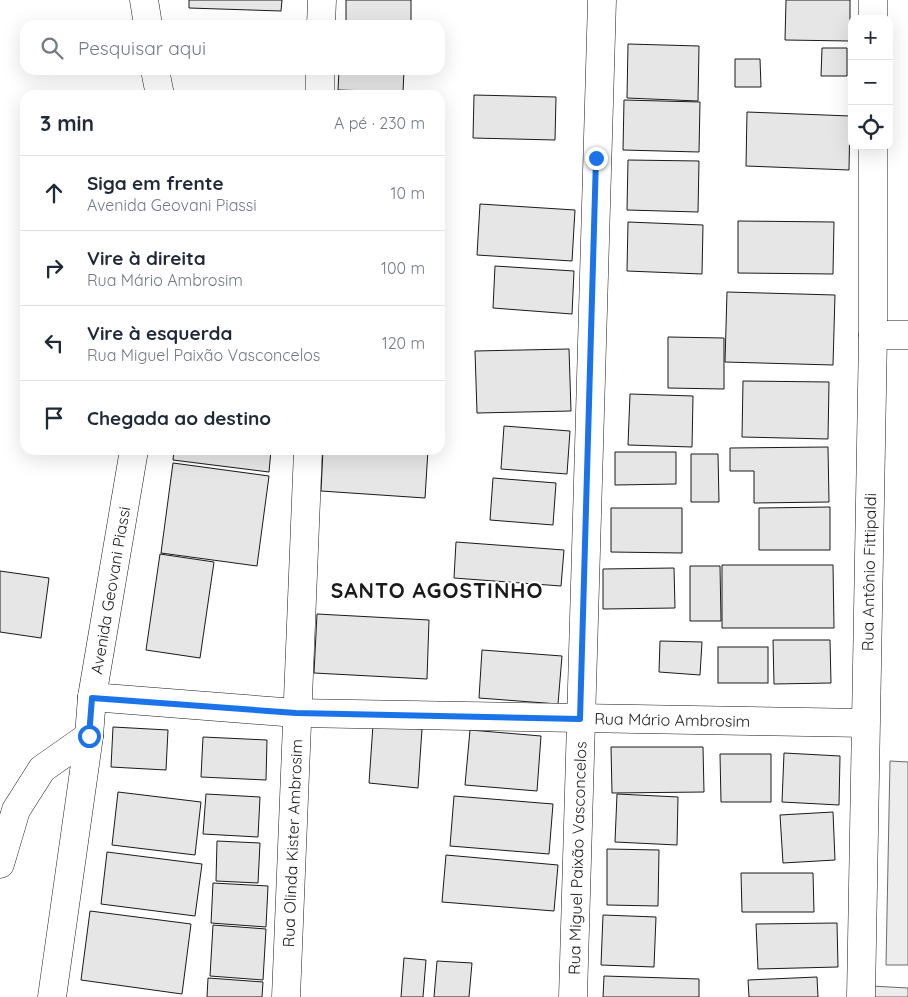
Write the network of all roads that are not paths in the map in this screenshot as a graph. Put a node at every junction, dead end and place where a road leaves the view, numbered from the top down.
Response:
1 (144, 0) edge
2 (322, 0) edge
3 (602, 0) edge
4 (874, 0) edge
5 (874, 15) edge
6 (147, 20) edge
7 (321, 20) edge
8 (157, 75) edge
9 (320, 75) edge
10 (159, 90) edge
11 (320, 90) edge
12 (874, 150) edge
13 (874, 335) junction
14 (908, 335) edge
15 (133, 455) edge
16 (308, 455) edge
17 (92, 698) junction
18 (296, 713) junction
19 (580, 719) junction
20 (865, 723) junction
21 (89, 736) junction
22 (0, 864) edge
23 (52, 997) edge
24 (286, 997) edge
25 (572, 997) edge
26 (861, 997) edge

1 - 6 street
2 - 7 street
3 - 19 street, Rua Miguel Paixão Vasconcelos
4 - 5 street
8 - 10 street
9 - 11 street
12 - 13 street, Rua Antônio Fittipaldi
13 - 14 street
13 - 20 street, Rua Antônio Fittipaldi
15 - 17 street, Avenida Geovani Piassi
16 - 18 street, Rua Olinda Kister Ambrosim
17 - 18 street, Rua Mário Ambrosim
17 - 21 street, Avenida Geovani Piassi
18 - 19 street, Rua Mário Ambrosim
18 - 24 street, Rua Olinda Kister Ambrosim
19 - 20 street, Rua Mário Ambrosim
19 - 25 street, Rua Miguel Paixão Vasconcelos
20 - 26 street, Rua Antônio Fittipaldi
21 - 22 street
21 - 23 street, Avenida Geovani Piassi

